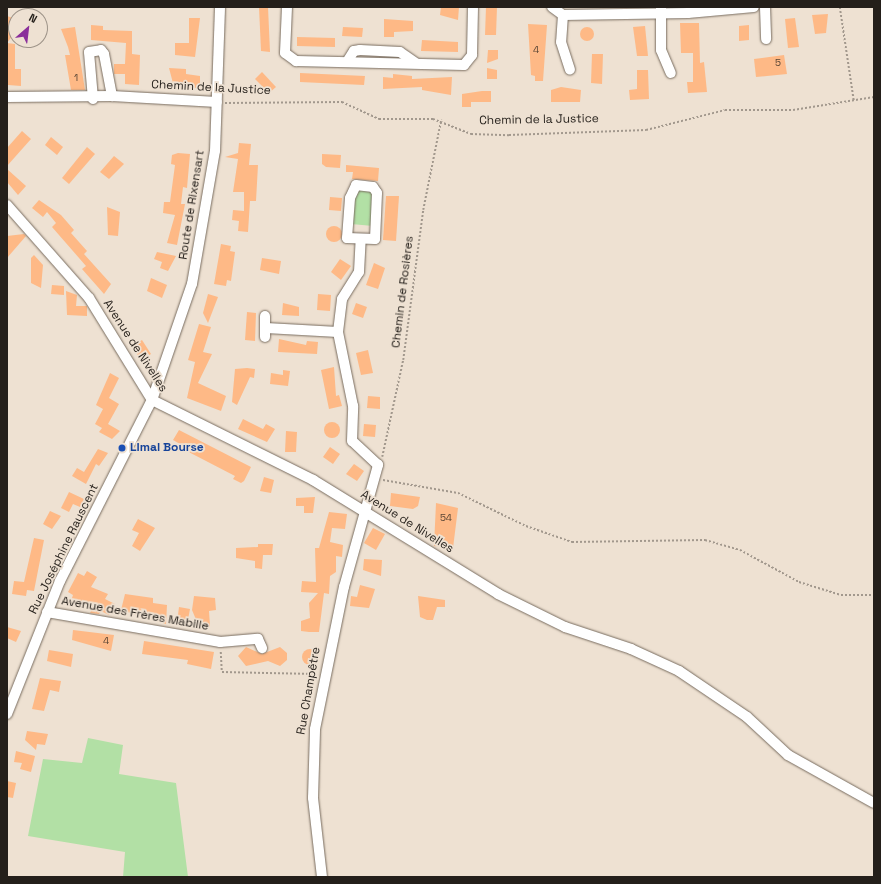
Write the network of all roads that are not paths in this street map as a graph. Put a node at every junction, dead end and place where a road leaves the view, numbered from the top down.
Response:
1 (220, 7) edge
2 (287, 7) edge
3 (473, 7) edge
4 (552, 7) edge
5 (614, 7) edge
6 (754, 7) edge
7 (764, 7) edge
8 (661, 10) edge
9 (622, 14) junction
10 (563, 15) junction
11 (766, 38) dead end
12 (570, 70) dead end
13 (671, 73) dead end
14 (112, 96) junction
15 (7, 97) edge
16 (93, 99) junction
17 (217, 102) junction
18 (7, 206) edge
19 (361, 239) junction
20 (265, 316) dead end
21 (338, 332) junction
22 (152, 400) junction
23 (364, 512) junction
24 (47, 612) junction
25 (262, 648) dead end
26 (11, 694) edge
27 (7, 714) edge
28 (874, 803) edge
29 (322, 877) edge

1 - 17 street, Route de Rixensart
2 - 3 street
4 - 10 street
5 - 9 street
6 - 8 street
7 - 11 street
8 - 9 street
8 - 13 street
9 - 10 street
10 - 12 street
14 - 16 street, Chemin de la Justice
14 - 16 street
14 - 17 street, Chemin de la Justice
15 - 16 street, Chemin de la Justice
17 - 22 street, Route de Rixensart
18 - 22 street, Avenue de Nivelles
19 - 19 street
19 - 21 street
20 - 21 street
21 - 23 street, Rue Champêtre
22 - 23 street, Avenue de Nivelles
22 - 24 street, Rue Joséphine Rauscent
23 - 28 street, Avenue de Nivelles
23 - 29 street, Rue Champêtre
24 - 25 street, Avenue des Frères Mabille
24 - 26 street, Rue Joséphine Rauscent
26 - 27 street, Rue Joséphine Rauscent

